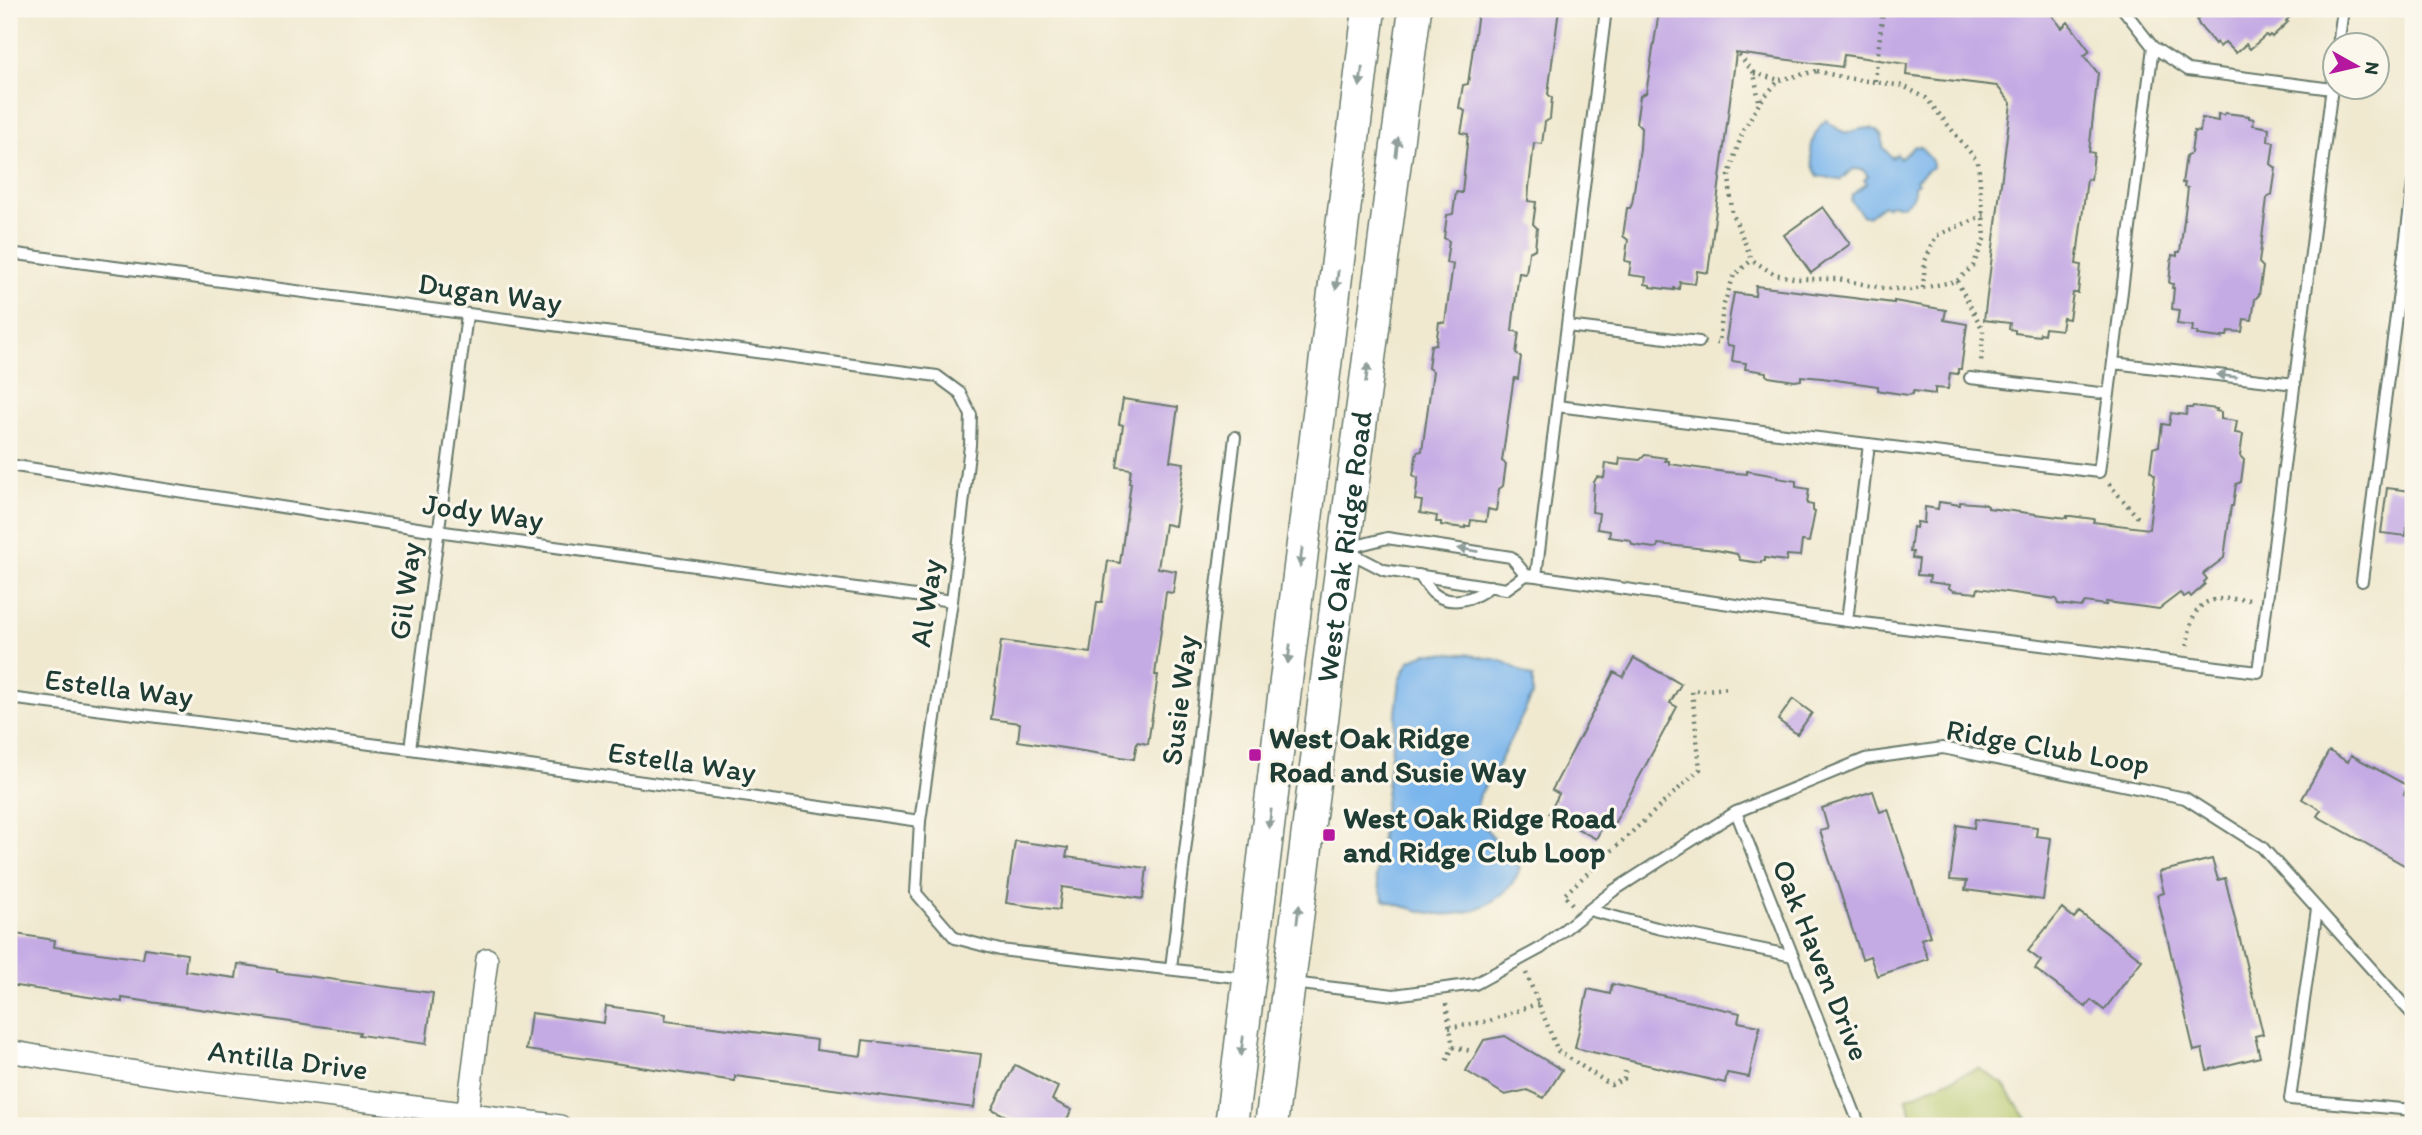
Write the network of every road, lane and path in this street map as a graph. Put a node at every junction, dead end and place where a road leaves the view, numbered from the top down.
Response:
1 (1369, 9) edge
2 (1415, 9) edge
3 (1606, 9) edge
4 (1883, 9) edge
5 (2125, 9) edge
6 (2343, 9) edge
7 (2340, 32) edge
8 (2153, 47) junction
9 (1739, 55) dead end
10 (1754, 73) junction
11 (1779, 80) junction
12 (1875, 81) junction
13 (2320, 88) edge
14 (1760, 102) junction
15 (2330, 102) edge
16 (2413, 183) edge
17 (1984, 215) junction
18 (2410, 225) edge
19 (9, 253) edge
20 (1752, 260) junction
21 (1957, 281) junction
22 (1923, 288) junction
23 (467, 315) junction
24 (1567, 326) junction
25 (1699, 342) joint
26 (2113, 363) junction
27 (1975, 379) joint
28 (2295, 384) junction
29 (960, 393) joint
30 (2109, 394) junction
31 (1557, 406) junction
32 (1235, 437) dead end
33 (1870, 444) junction
34 (9, 466) edge
35 (2099, 472) junction
36 (2140, 520) dead end
37 (437, 531) junction
38 (1344, 550) junction
39 (1419, 575) junction
40 (1531, 576) junction
41 (2362, 581) dead end
42 (1490, 586) junction
43 (2200, 595) dead end
44 (951, 601) junction
45 (2205, 602) junction
46 (2267, 602) junction
47 (1847, 621) junction
48 (2185, 663) junction
49 (1731, 688) dead end
50 (9, 698) edge
51 (410, 749) junction
52 (1736, 812) junction
53 (920, 821) junction
54 (2317, 909) junction
55 (1586, 912) junction
56 (1793, 956) junction
57 (487, 958) dead end
58 (1520, 960) junction
59 (1171, 968) junction
60 (1251, 979) junction
61 (1290, 982) junction
62 (1444, 988) junction
63 (1539, 1003) junction
64 (2413, 1015) edge
65 (1449, 1028) junction
66 (1452, 1047) junction
67 (9, 1051) edge
68 (1471, 1051) dead end
69 (1446, 1061) dead end
70 (1625, 1071) dead end
71 (2413, 1111) edge
72 (467, 1119) edge
73 (560, 1126) edge
74 (1231, 1126) edge
75 (1271, 1126) edge
76 (1860, 1126) edge

1 -> 60 street, West Oak Ridge Road
38 -> 2 street, West Oak Ridge Road
3 - 24 lane
4 - 12 path
5 - 8 lane
6 - 7 lane
8 - 13 lane
8 - 26 lane
9 - 10 path
10 - 11 path
10 - 14 path
11 - 12 path
11 - 14 path
12 - 17 path
14 - 20 path
15 - 28 lane
16 - 18 lane
17 - 21 path
17 - 22 path
18 - 41 lane
19 - 23 lane, Dugan Way
20 - 22 path
20 - 25 path
21 - 22 path
21 - 27 path
23 - 29 lane, Dugan Way
23 - 37 lane, Gil Way
24 - 25 lane
24 - 31 lane
28 -> 26 lane
26 - 30 lane
27 - 30 lane
28 - 46 lane
29 - 44 lane, Al Way
30 - 35 lane
31 - 33 lane
31 - 40 lane
32 - 59 lane, Susie Way
33 - 35 lane
33 - 47 lane
34 - 37 lane, Jody Way
35 - 36 path
37 - 44 lane, Jody Way
37 - 51 lane, Gil Way
38 - 39 lane
40 -> 38 lane
61 -> 38 street, West Oak Ridge Road
39 - 42 lane
39 - 42 lane
40 - 42 lane
40 - 47 lane
43 - 45 path
44 - 53 lane, Al Way
45 - 46 path
45 - 48 path
46 - 48 lane
47 - 48 lane
49 - 55 path
50 - 51 lane, Estella Way
51 - 53 lane, Estella Way
52 - 54 lane, Ridge Club Loop
52 - 55 lane, Ridge Club Loop
52 - 56 lane, Oak Haven Drive
53 - 59 lane
54 - 64 lane, Ridge Club Loop
54 - 71 lane
55 - 56 lane
55 - 58 lane, Ridge Club Loop
56 - 76 lane, Oak Haven Drive
57 - 72 street
58 - 62 lane, Ridge Club Loop
58 - 63 path
59 - 60 lane
60 - 61 street
60 -> 74 street, West Oak Ridge Road
61 - 62 lane, Ridge Club Loop
61 - 75 street, West Oak Ridge Road
62 - 65 path
63 - 65 path
63 - 70 path
65 - 66 path
66 - 68 path
66 - 69 path
67 - 72 street, Antilla Drive
72 - 73 street, Antilla Drive

